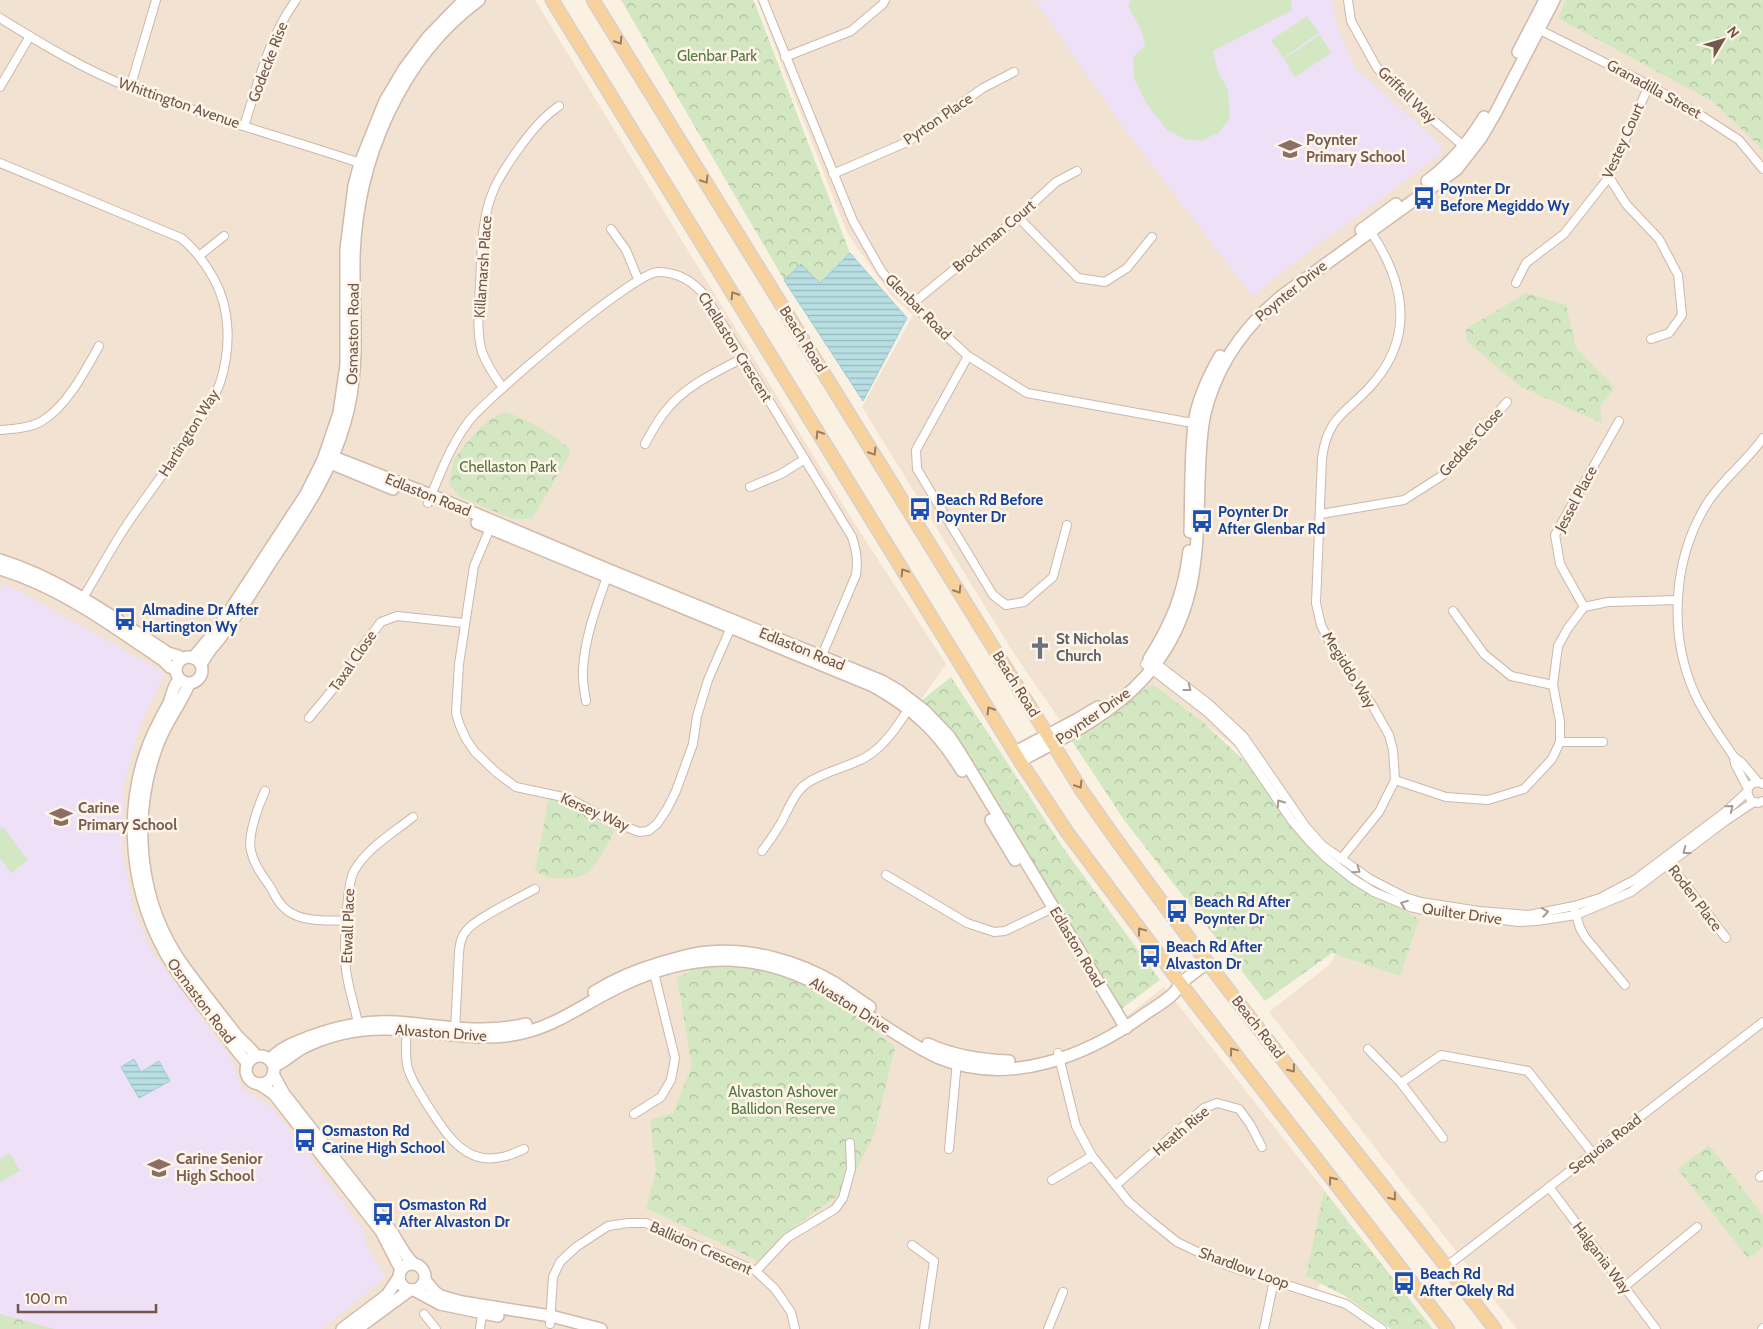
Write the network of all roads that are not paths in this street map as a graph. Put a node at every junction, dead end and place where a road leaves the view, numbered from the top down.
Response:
1 (156, 0) edge
2 (296, 0) edge
3 (464, 0) edge
4 (479, 0) edge
5 (552, 0) edge
6 (594, 0) edge
7 (763, 0) edge
8 (885, 0) edge
9 (1348, 0) edge
10 (1545, 0) edge
11 (1554, 0) edge
12 (0, 18) edge
13 (1536, 27) junction
14 (30, 36) junction
15 (785, 57) junction
16 (1014, 72) dead end
17 (1649, 85) junction
18 (0, 87) edge
19 (130, 88) junction
20 (559, 106) dead end
21 (244, 126) junction
22 (1467, 149) junction
23 (0, 163) edge
24 (364, 164) junction
25 (1763, 169) edge
26 (1077, 171) dead end
27 (833, 174) junction
28 (1609, 178) junction
29 (1018, 218) junction
30 (611, 229) dead end
31 (1369, 229) junction
32 (224, 236) dead end
33 (1152, 237) dead end
34 (199, 256) junction
35 (638, 279) junction
36 (1516, 283) dead end
37 (912, 304) junction
38 (1651, 339) dead end
39 (99, 346) dead end
40 (968, 356) junction
41 (743, 358) junction
42 (503, 388) junction
43 (1507, 402) dead end
44 (1619, 421) dead end
45 (1199, 425) junction
46 (0, 430) edge
47 (1763, 438) edge
48 (645, 444) dead end
49 (328, 459) junction
50 (805, 459) junction
51 (750, 488) dead end
52 (430, 499) junction
53 (1321, 514) junction
54 (491, 525) junction
55 (1067, 525) dead end
56 (0, 560) edge
57 (0, 569) edge
58 (608, 574) junction
59 (1678, 600) junction
60 (80, 602) junction
61 (1584, 607) junction
62 (1453, 611) dead end
63 (464, 623) junction
64 (732, 625) junction
65 (820, 660) junction
66 (1151, 664) junction
67 (187, 669) junction
68 (1553, 685) junction
69 (586, 700) dead end
70 (911, 705) junction
71 (309, 718) dead end
72 (1050, 739) junction
73 (1560, 742) junction
74 (1603, 742) dead end
75 (1018, 756) junction
76 (1734, 757) junction
77 (1395, 780) junction
78 (1760, 783) edge
79 (1747, 790) junction
80 (265, 791) dead end
81 (1759, 804) edge
82 (413, 817) dead end
83 (762, 851) dead end
84 (1341, 859) junction
85 (1667, 861) junction
86 (886, 875) dead end
87 (534, 889) dead end
88 (1050, 909) junction
89 (1575, 911) junction
90 (346, 921) junction
91 (1726, 938) dead end
92 (1208, 962) junction
93 (653, 969) junction
94 (1181, 984) junction
95 (1625, 984) dead end
96 (1763, 1022) edge
97 (359, 1027) junction
98 (407, 1027) junction
99 (1121, 1027) junction
100 (454, 1032) junction
101 (1368, 1049) dead end
102 (1059, 1056) junction
103 (252, 1060) junction
104 (958, 1060) junction
105 (272, 1067) junction
106 (1401, 1083) junction
107 (259, 1084) junction
108 (634, 1114) dead end
109 (1443, 1138) dead end
110 (850, 1143) dead end
111 (1262, 1147) dead end
112 (524, 1149) dead end
113 (948, 1149) dead end
114 (1593, 1154) junction
115 (1092, 1156) junction
116 (1052, 1180) dead end
117 (1116, 1185) junction
118 (1549, 1188) junction
119 (1697, 1227) dead end
120 (912, 1245) dead end
121 (413, 1263) junction
122 (1447, 1266) junction
123 (756, 1272) junction
124 (400, 1273) junction
125 (425, 1280) junction
126 (1274, 1280) junction
127 (1624, 1286) junction
128 (412, 1290) junction
129 (1063, 1292) dead end
130 (483, 1310) junction
131 (424, 1314) dead end
132 (550, 1320) junction
133 (342, 1329) edge
134 (357, 1329) edge
135 (436, 1329) edge
136 (480, 1329) edge
137 (576, 1329) edge
138 (601, 1329) edge
139 (795, 1329) edge
140 (924, 1329) edge
141 (1048, 1329) edge
142 (1264, 1329) edge
143 (1382, 1329) edge
144 (1448, 1329) edge
145 (1495, 1329) edge
146 (1656, 1329) edge

1 - 19 street
2 - 21 street, Godecke Rise
3 - 24 street, Osmaston Road
4 - 24 street, Osmaston Road
75 -> 5 main road
6 -> 72 main road, Beach Road
7 - 15 street, Glenbar Road
8 - 15 street
9 - 22 street, Griffell Way
10 - 13 street, Poynter Drive
11 - 13 street, Poynter Drive
12 - 14 street, Whittington Avenue
13 - 17 street, Granadilla Street
13 - 22 street, Poynter Drive
14 - 18 street
14 - 19 street, Whittington Avenue
15 - 27 street, Glenbar Road
16 - 27 street, Pyrton Place
17 - 25 street, Granadilla Street
17 - 28 street, Vestey Court
19 - 21 street, Whittington Avenue
20 - 42 street, Killamarsh Place
21 - 24 street, Whittington Avenue
22 - 31 street, Poynter Drive
23 - 34 street, Hartington Way
24 - 49 street, Osmaston Road
26 - 29 street, Brockman Court
27 - 37 street, Glenbar Road
28 - 36 street, Vestey Court
28 - 38 street
29 - 33 street
29 - 37 street, Brockman Court
30 - 35 street
31 - 45 street, Poynter Drive
31 - 53 street, Megiddo Way
32 - 34 street
34 - 60 street, Hartington Way
35 - 41 street, Chellaston Crescent
35 - 42 street, Chellaston Crescent
37 - 40 street, Glenbar Road
39 - 46 street
40 - 45 street, Glenbar Road
40 - 55 street
41 - 48 street
41 - 50 street, Chellaston Crescent
42 - 52 street, Chellaston Crescent
43 - 53 street, Geddes Close
44 - 61 street, Jessel Place
45 - 66 street, Poynter Drive
47 - 59 street
49 - 52 street, Edlaston Road
49 - 67 street, Osmaston Road
50 - 51 street
50 - 65 street, Chellaston Crescent
52 - 54 street, Edlaston Road
53 - 77 street, Megiddo Way
54 - 58 street, Edlaston Road
54 - 63 street, Kersey Way
56 - 60 street
57 - 60 street
58 - 64 street, Edlaston Road
58 - 69 street
59 - 61 street
59 - 76 street
60 - 67 street
61 - 68 street
62 - 68 street
63 - 64 street, Kersey Way
63 - 71 street, Taxal Close
64 - 65 street, Edlaston Road
65 - 70 street, Edlaston Road
66 - 72 street, Poynter Drive
66 -> 84 street, Quilter Drive
89 -> 66 street, Quilter Drive
67 - 103 street, Osmaston Road
68 - 73 street
70 - 83 street
70 - 88 street, Edlaston Road
72 - 75 street, Poynter Drive
72 -> 92 main road, Beach Road
73 - 74 street
73 - 77 street
94 -> 75 main road
76 - 78 street
76 - 79 street
77 - 84 street
78 - 79 street, Quilter Drive
79 - 81 street
85 -> 79 street, Quilter Drive
80 - 90 street
81 -> 85 street, Quilter Drive
82 - 90 street, Etwall Place
84 -> 89 street, Quilter Drive
85 - 89 street, Quilter Drive
85 - 91 street, Roden Place
86 - 88 street
87 - 100 street
88 - 99 street, Edlaston Road
89 - 95 street
90 - 97 street, Etwall Place
92 - 94 street, Alvaston Drive
92 -> 122 main road, Beach Road
93 - 100 street, Alvaston Drive
93 - 104 street, Alvaston Drive
93 - 108 street
94 - 99 street, Alvaston Drive
144 -> 94 main road
96 - 114 street, Sequoia Road
97 - 98 street, Alvaston Drive
97 - 105 street, Alvaston Drive
98 - 100 street, Alvaston Drive
98 - 112 street
99 - 102 street, Alvaston Drive
101 - 106 street
102 - 104 street, Alvaston Drive
102 - 115 street, Shardlow Loop
103 - 105 street
103 - 107 street
104 - 113 street
105 - 107 street
105 - 121 street
106 - 109 street
106 - 114 street
107 - 124 street
110 - 123 street
111 - 117 street, Heath Rise
114 - 118 street, Sequoia Road
115 - 116 street
115 - 117 street, Shardlow Loop
117 - 126 street, Shardlow Loop
118 - 122 street, Sequoia Road
118 - 127 street, Halgania Way
119 - 127 street
120 - 140 street
121 - 124 street
121 - 125 street
122 - 145 main road, Beach Road
123 - 132 street, Ballidon Crescent
123 - 139 street, Ballidon Crescent
124 - 128 street
124 - 133 street
125 - 128 street
125 - 130 street
126 - 142 street
126 - 143 street, Shardlow Loop
127 - 146 street, Halgania Way
128 - 130 street
128 - 134 street
129 - 141 street
130 - 132 street
130 - 136 street
131 - 135 street
132 - 137 street
132 - 138 street

